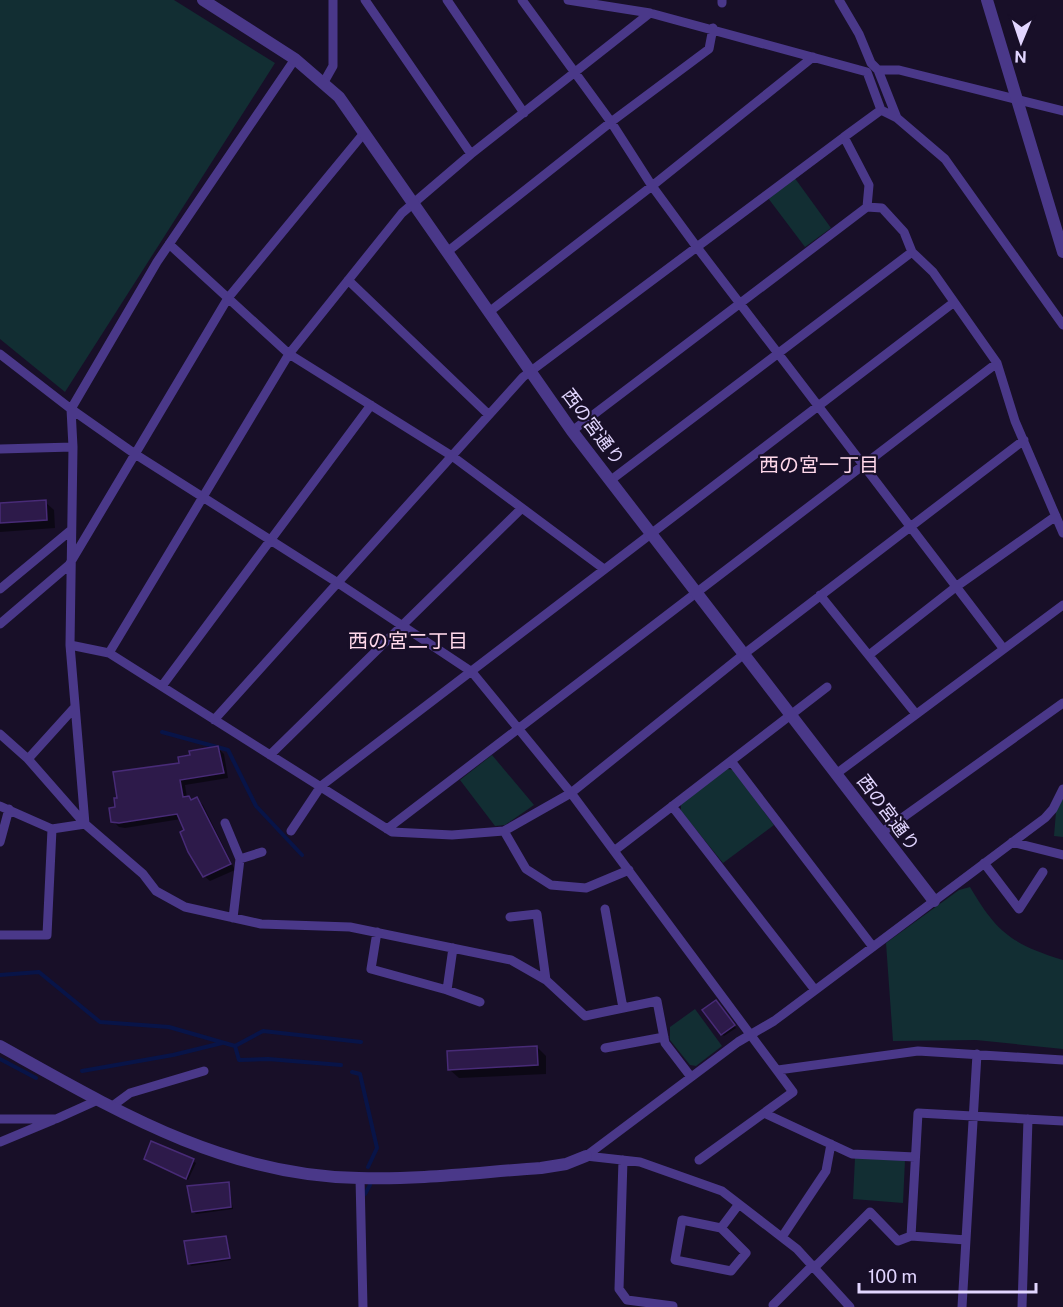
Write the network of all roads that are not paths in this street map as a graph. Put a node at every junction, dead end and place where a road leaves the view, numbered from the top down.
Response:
1 (203, 0) edge
2 (333, 0) edge
3 (365, 0) edge
4 (447, 0) edge
5 (522, 0) edge
6 (568, 0) edge
7 (839, 0) edge
8 (987, 0) edge
9 (650, 13) junction
10 (713, 28) junction
11 (813, 57) junction
12 (295, 59) junction
13 (878, 70) junction
14 (576, 74) junction
15 (324, 82) junction
16 (1018, 101) junction
17 (881, 110) junction
18 (1063, 111) edge
19 (524, 113) junction
20 (897, 118) junction
21 (611, 122) junction
22 (364, 133) junction
23 (844, 137) junction
24 (471, 154) junction
25 (652, 186) junction
26 (412, 203) junction
27 (867, 207) junction
28 (169, 244) junction
29 (696, 246) junction
30 (447, 252) junction
31 (912, 252) junction
32 (1063, 252) edge
33 (348, 280) junction
34 (228, 298) junction
35 (953, 303) junction
36 (740, 304) junction
37 (489, 312) junction
38 (1063, 325) edge
39 (0, 354) edge
40 (289, 354) junction
41 (779, 355) junction
42 (997, 363) junction
43 (530, 372) junction
44 (371, 405) junction
45 (818, 405) junction
46 (70, 409) junction
47 (489, 415) junction
48 (572, 431) junction
49 (1024, 440) junction
50 (73, 447) junction
51 (0, 449) edge
52 (135, 454) junction
53 (452, 456) junction
54 (864, 465) junction
55 (611, 480) junction
56 (203, 497) junction
57 (522, 508) junction
58 (1056, 516) junction
59 (911, 525) junction
60 (70, 531) junction
61 (651, 533) junction
62 (1063, 533) edge
63 (271, 540) junction
64 (69, 565) junction
65 (604, 569) junction
66 (338, 583) junction
67 (957, 586) junction
68 (0, 589) edge
69 (697, 593) junction
70 (820, 595) junction
71 (1063, 605) edge
72 (0, 624) edge
73 (403, 626) junction
74 (70, 645) junction
75 (1004, 648) junction
76 (109, 653) junction
77 (744, 654) junction
78 (869, 655) junction
79 (472, 672) junction
80 (162, 686) junction
81 (827, 687) dead end
82 (1063, 703) edge
83 (75, 707) junction
84 (916, 714) junction
85 (790, 715) junction
86 (214, 720) junction
87 (519, 731) junction
88 (0, 734) edge
89 (270, 754) junction
90 (28, 759) junction
91 (731, 761) junction
92 (836, 774) junction
93 (321, 786) junction
94 (1063, 789) edge
95 (571, 793) junction
96 (672, 806) junction
97 (4, 808) edge
98 (225, 823) dead end
99 (85, 824) junction
100 (52, 829) junction
101 (387, 829) junction
102 (291, 831) dead end
103 (504, 831) junction
104 (881, 833) junction
105 (0, 842) edge
106 (1012, 842) junction
107 (614, 851) junction
108 (261, 852) dead end
109 (1063, 855) edge
110 (240, 859) junction
111 (984, 863) junction
112 (629, 870) junction
113 (1043, 872) dead end
114 (934, 901) junction
115 (605, 909) dead end
116 (510, 917) dead end
117 (233, 918) junction
118 (377, 932) junction
119 (0, 935) edge
120 (873, 947) junction
121 (453, 948) junction
122 (546, 980) junction
123 (447, 990) junction
124 (815, 990) junction
125 (480, 1002) dead end
126 (623, 1008) junction
127 (752, 1033) junction
128 (664, 1037) junction
129 (0, 1046) edge
130 (605, 1048) dead end
131 (977, 1054) junction
132 (1063, 1060) edge
133 (778, 1070) junction
134 (204, 1071) dead end
135 (691, 1077) junction
136 (98, 1100) junction
137 (111, 1107) junction
138 (766, 1114) junction
139 (973, 1116) junction
140 (0, 1119) edge
141 (56, 1119) junction
142 (1028, 1119) junction
143 (1063, 1121) edge
144 (0, 1142) edge
145 (831, 1144) junction
146 (586, 1156) junction
147 (915, 1157) junction
148 (623, 1160) junction
149 (699, 1160) dead end
150 (360, 1178) junction
151 (739, 1204) junction
152 (721, 1228) junction
153 (911, 1236) junction
154 (782, 1237) junction
155 (966, 1240) junction
156 (814, 1266) junction
157 (773, 1305) dead end
158 (673, 1306) edge
159 (363, 1307) edge
160 (850, 1307) edge
161 (962, 1307) edge
162 (1022, 1307) edge

1 - 12 street, 西の宮通り
2 - 15 street
3 - 24 street
4 - 19 street
5 - 14 street
6 - 9 street
7 - 13 street
8 - 16 street
9 - 10 street
9 - 14 street
10 - 11 street
10 - 21 street
11 - 17 street
11 - 25 street
12 - 15 street, 西の宮通り
12 - 28 street
13 - 16 street
13 - 20 street
14 - 19 street
14 - 21 street
15 - 22 street, 西の宮通り
16 - 18 street
16 - 32 street
17 - 20 street
17 - 23 street
19 - 24 street
20 - 38 street
21 - 25 street
21 - 30 street
22 - 26 street, 西の宮通り
22 - 34 street
23 - 27 street
23 - 29 street
24 - 26 street
25 - 29 street
25 - 37 street
26 - 30 street, 西の宮通り
26 - 33 street
27 - 31 street
27 - 36 street
28 - 34 street
28 - 46 street
29 - 36 street
29 - 43 street
30 - 37 street, 西の宮通り
31 - 35 street
31 - 41 street
33 - 40 street
33 - 47 street
34 - 40 street
34 - 52 street
35 - 42 street
35 - 45 street
36 - 41 street
36 - 48 street
37 - 43 street, 西の宮通り
39 - 46 street
40 - 44 street
40 - 56 street
41 - 45 street
41 - 55 street
42 - 49 street
42 - 54 street
43 - 47 street
43 - 48 street, 西の宮通り
44 - 53 street
44 - 63 street
45 - 54 street
45 - 61 street
46 - 50 street
46 - 52 street
47 - 53 street
48 - 55 street, 西の宮通り
49 - 58 street
49 - 59 street
50 - 51 street
50 - 60 street
52 - 56 street
52 - 64 street
53 - 57 street
53 - 66 street
54 - 59 street
54 - 69 street
55 - 61 street, 西の宮通り
56 - 63 street
56 - 76 street
57 - 65 street
57 - 73 street
58 - 62 street
58 - 67 street
59 - 67 street
59 - 70 street
60 - 64 street
60 - 68 street
61 - 65 street
61 - 69 street, 西の宮通り
63 - 66 street
63 - 80 street
64 - 72 street
64 - 74 street
65 - 79 street
66 - 73 street
66 - 86 street
67 - 75 street
67 - 78 street
69 - 77 street, 西の宮通り
69 - 87 street
70 - 77 street
70 - 78 street
71 - 75 street
73 - 79 street
73 - 89 street
74 - 76 street
74 - 83 street
75 - 84 street
76 - 80 street
77 - 85 street, 西の宮通り
77 - 95 street
78 - 84 street
79 - 87 street
79 - 93 street
80 - 86 street
81 - 85 street
82 - 104 street
83 - 90 street
83 - 99 street
84 - 92 street
85 - 91 street
85 - 92 street, 西の宮通り
86 - 89 street
87 - 95 street
87 - 101 street
88 - 90 street
89 - 93 street
90 - 99 street
91 - 96 street
91 - 120 street
92 - 104 street, 西の宮通り
93 - 101 street
93 - 102 street
94 - 106 street
95 - 103 street
95 - 107 street
96 - 107 street
96 - 124 street
97 - 100 street
97 - 105 street
98 - 110 street
99 - 100 street
99 - 117 street
100 - 119 street
101 - 103 street
103 - 112 street
104 - 114 street, 西の宮通り
106 - 109 street
106 - 111 street
107 - 112 street
108 - 110 street
110 - 117 street
111 - 113 street
111 - 114 street
112 - 127 street
114 - 120 street
115 - 126 street
116 - 122 street
117 - 118 street
118 - 121 street
118 - 123 street
120 - 124 street
121 - 122 street
121 - 123 street
122 - 126 street
123 - 125 street
124 - 127 street
126 - 128 street
127 - 133 street
127 - 135 street
128 - 130 street
128 - 135 street
129 - 136 street
131 - 132 street
131 - 133 street
131 - 139 street
133 - 138 street
134 - 137 street
135 - 146 street
136 - 137 street
136 - 141 street
137 - 150 street
138 - 145 street
138 - 149 street
139 - 142 street
139 - 147 street
139 - 155 street
140 - 141 street
141 - 144 street
142 - 143 street
142 - 162 street
145 - 147 street
145 - 154 street
146 - 148 street
146 - 150 street
147 - 153 street
148 - 151 street
148 - 158 street
150 - 159 street
151 - 152 street
151 - 154 street
152 - 152 street
153 - 155 street
153 - 156 street
154 - 156 street
155 - 161 street
156 - 157 street
156 - 160 street

